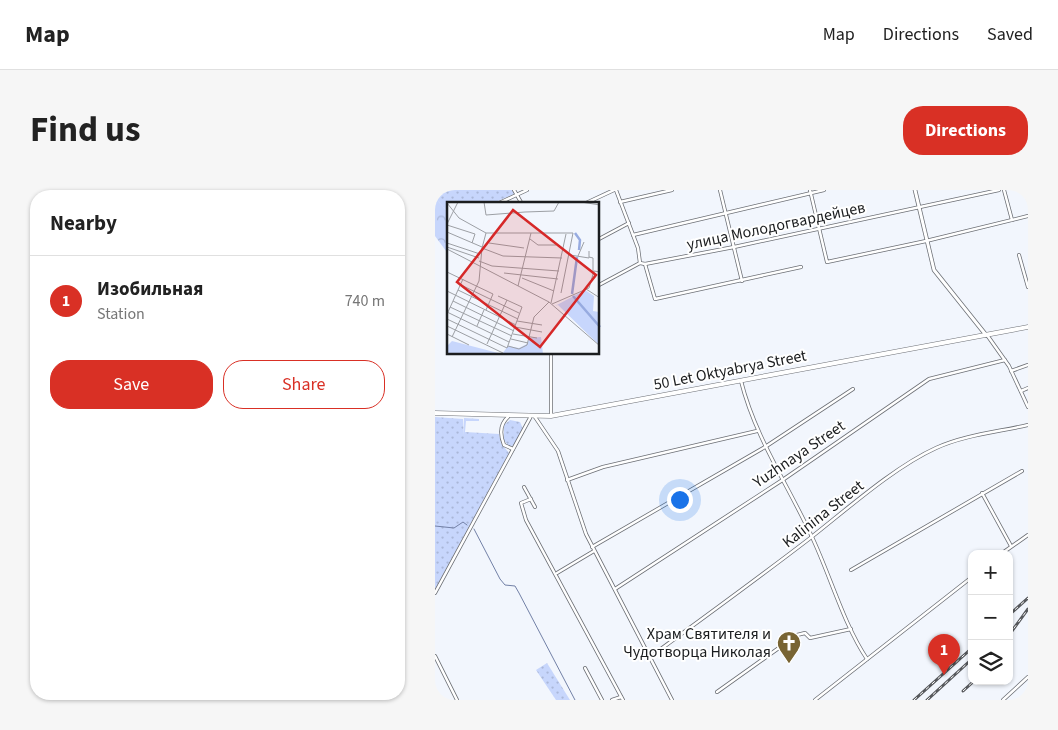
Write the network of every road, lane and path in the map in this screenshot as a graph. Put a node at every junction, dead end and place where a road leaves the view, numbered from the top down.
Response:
1 (515, 190) edge
2 (527, 190) edge
3 (615, 190) edge
4 (672, 190) edge
5 (720, 190) edge
6 (823, 190) edge
7 (915, 190) edge
8 (999, 190) edge
9 (1003, 190) edge
10 (810, 191) edge
11 (517, 195) junction
12 (501, 202) edge
13 (521, 202) edge
14 (588, 202) edge
15 (620, 202) junction
16 (919, 208) junction
17 (725, 214) junction
18 (1028, 216) edge
19 (1012, 220) junction
20 (629, 223) junction
21 (819, 229) junction
22 (633, 235) junction
23 (600, 238) edge
24 (926, 241) junction
25 (734, 248) junction
26 (1019, 255) dead end
27 (640, 263) junction
28 (645, 264) junction
29 (801, 267) dead end
30 (742, 281) junction
31 (600, 284) edge
32 (1028, 287) edge
33 (1028, 327) edge
34 (987, 335) junction
35 (551, 355) edge
36 (1005, 360) junction
37 (1028, 365) edge
38 (1011, 371) junction
39 (741, 381) junction
40 (1028, 388) edge
41 (853, 389) dead end
42 (1021, 390) junction
43 (1028, 407) edge
44 (435, 413) edge
45 (551, 416) junction
46 (508, 417) junction
47 (533, 417) junction
48 (1028, 425) edge
49 (757, 431) junction
50 (765, 447) junction
51 (513, 449) junction
52 (1022, 471) dead end
53 (784, 479) junction
54 (567, 480) junction
55 (524, 487) dead end
56 (982, 493) junction
57 (531, 499) junction
58 (535, 507) dead end
59 (1028, 535) edge
60 (812, 536) junction
61 (1011, 546) junction
62 (592, 547) junction
63 (1006, 550) edge
64 (594, 551) junction
65 (851, 570) dead end
66 (556, 573) junction
67 (968, 580) edge
68 (615, 589) junction
69 (435, 593) edge
70 (851, 629) junction
71 (435, 656) edge
72 (650, 656) junction
73 (867, 658) junction
74 (585, 668) dead end
75 (1028, 677) edge
76 (717, 692) dead end
77 (1007, 696) junction
78 (622, 698) edge
79 (457, 700) edge
80 (602, 700) edge
81 (612, 700) edge
82 (672, 700) edge
83 (815, 700) edge
84 (1003, 700) edge
85 (1009, 700) edge

1 - 11 street
2 - 11 street
3 - 14 street
3 - 15 street
4 - 15 street
5 - 17 street
6 - 10 street
7 - 16 street
8 - 16 street, улица Молодогвардейцев
9 - 19 street
10 - 17 street
10 - 21 street
11 - 12 street
11 - 13 street
15 - 20 street
16 - 21 street, улица Молодогвардейцев
16 - 24 street
17 - 22 street
17 - 25 street
18 - 19 street
19 - 24 street
20 - 22 street
20 - 23 street
21 - 24 street
21 - 25 street, улица Молодогвардейцев
22 - 27 street
24 - 34 street
25 - 28 street, улица Молодогвардейцев
25 - 30 street
26 - 32 street
27 - 28 street
27 - 31 street
28 - 30 street
29 - 30 street
33 - 34 main road, 50 Let Oktyabrya Street
34 - 36 street
34 - 39 main road, 50 Let Oktyabrya Street
35 - 45 street
36 - 38 street
36 - 53 street, Yuzhnaya Street
37 - 38 street
38 - 42 street
39 - 45 main road, 50 Let Oktyabrya Street
39 - 49 street
40 - 42 street
41 - 50 street
42 - 43 street
44 - 46 main road, 50 Let Oktyabrya Street
45 - 47 main road, 50 Let Oktyabrya Street
46 - 47 main road, 50 Let Oktyabrya Street
46 - 51 street
47 - 51 street
47 - 54 street
48 - 60 street, Kalinina Street
49 - 50 street
49 - 54 street
50 - 53 street
50 - 62 street
51 - 69 street
52 - 56 street
53 - 60 street
53 - 68 street, Yuzhnaya Street
54 - 62 street
55 - 57 street
56 - 61 street
56 - 65 street
57 - 58 street
57 - 66 street
59 - 61 street
60 - 70 street
60 - 72 street, Kalinina Street
61 - 63 street
62 - 64 street
64 - 66 street
64 - 68 street
66 - 78 street
67 - 73 street
68 - 72 street
70 - 73 street
70 - 76 street
71 - 79 street
72 - 82 street
73 - 83 street
74 - 80 street
75 - 77 street
77 - 84 street
77 - 85 street
78 - 81 street

